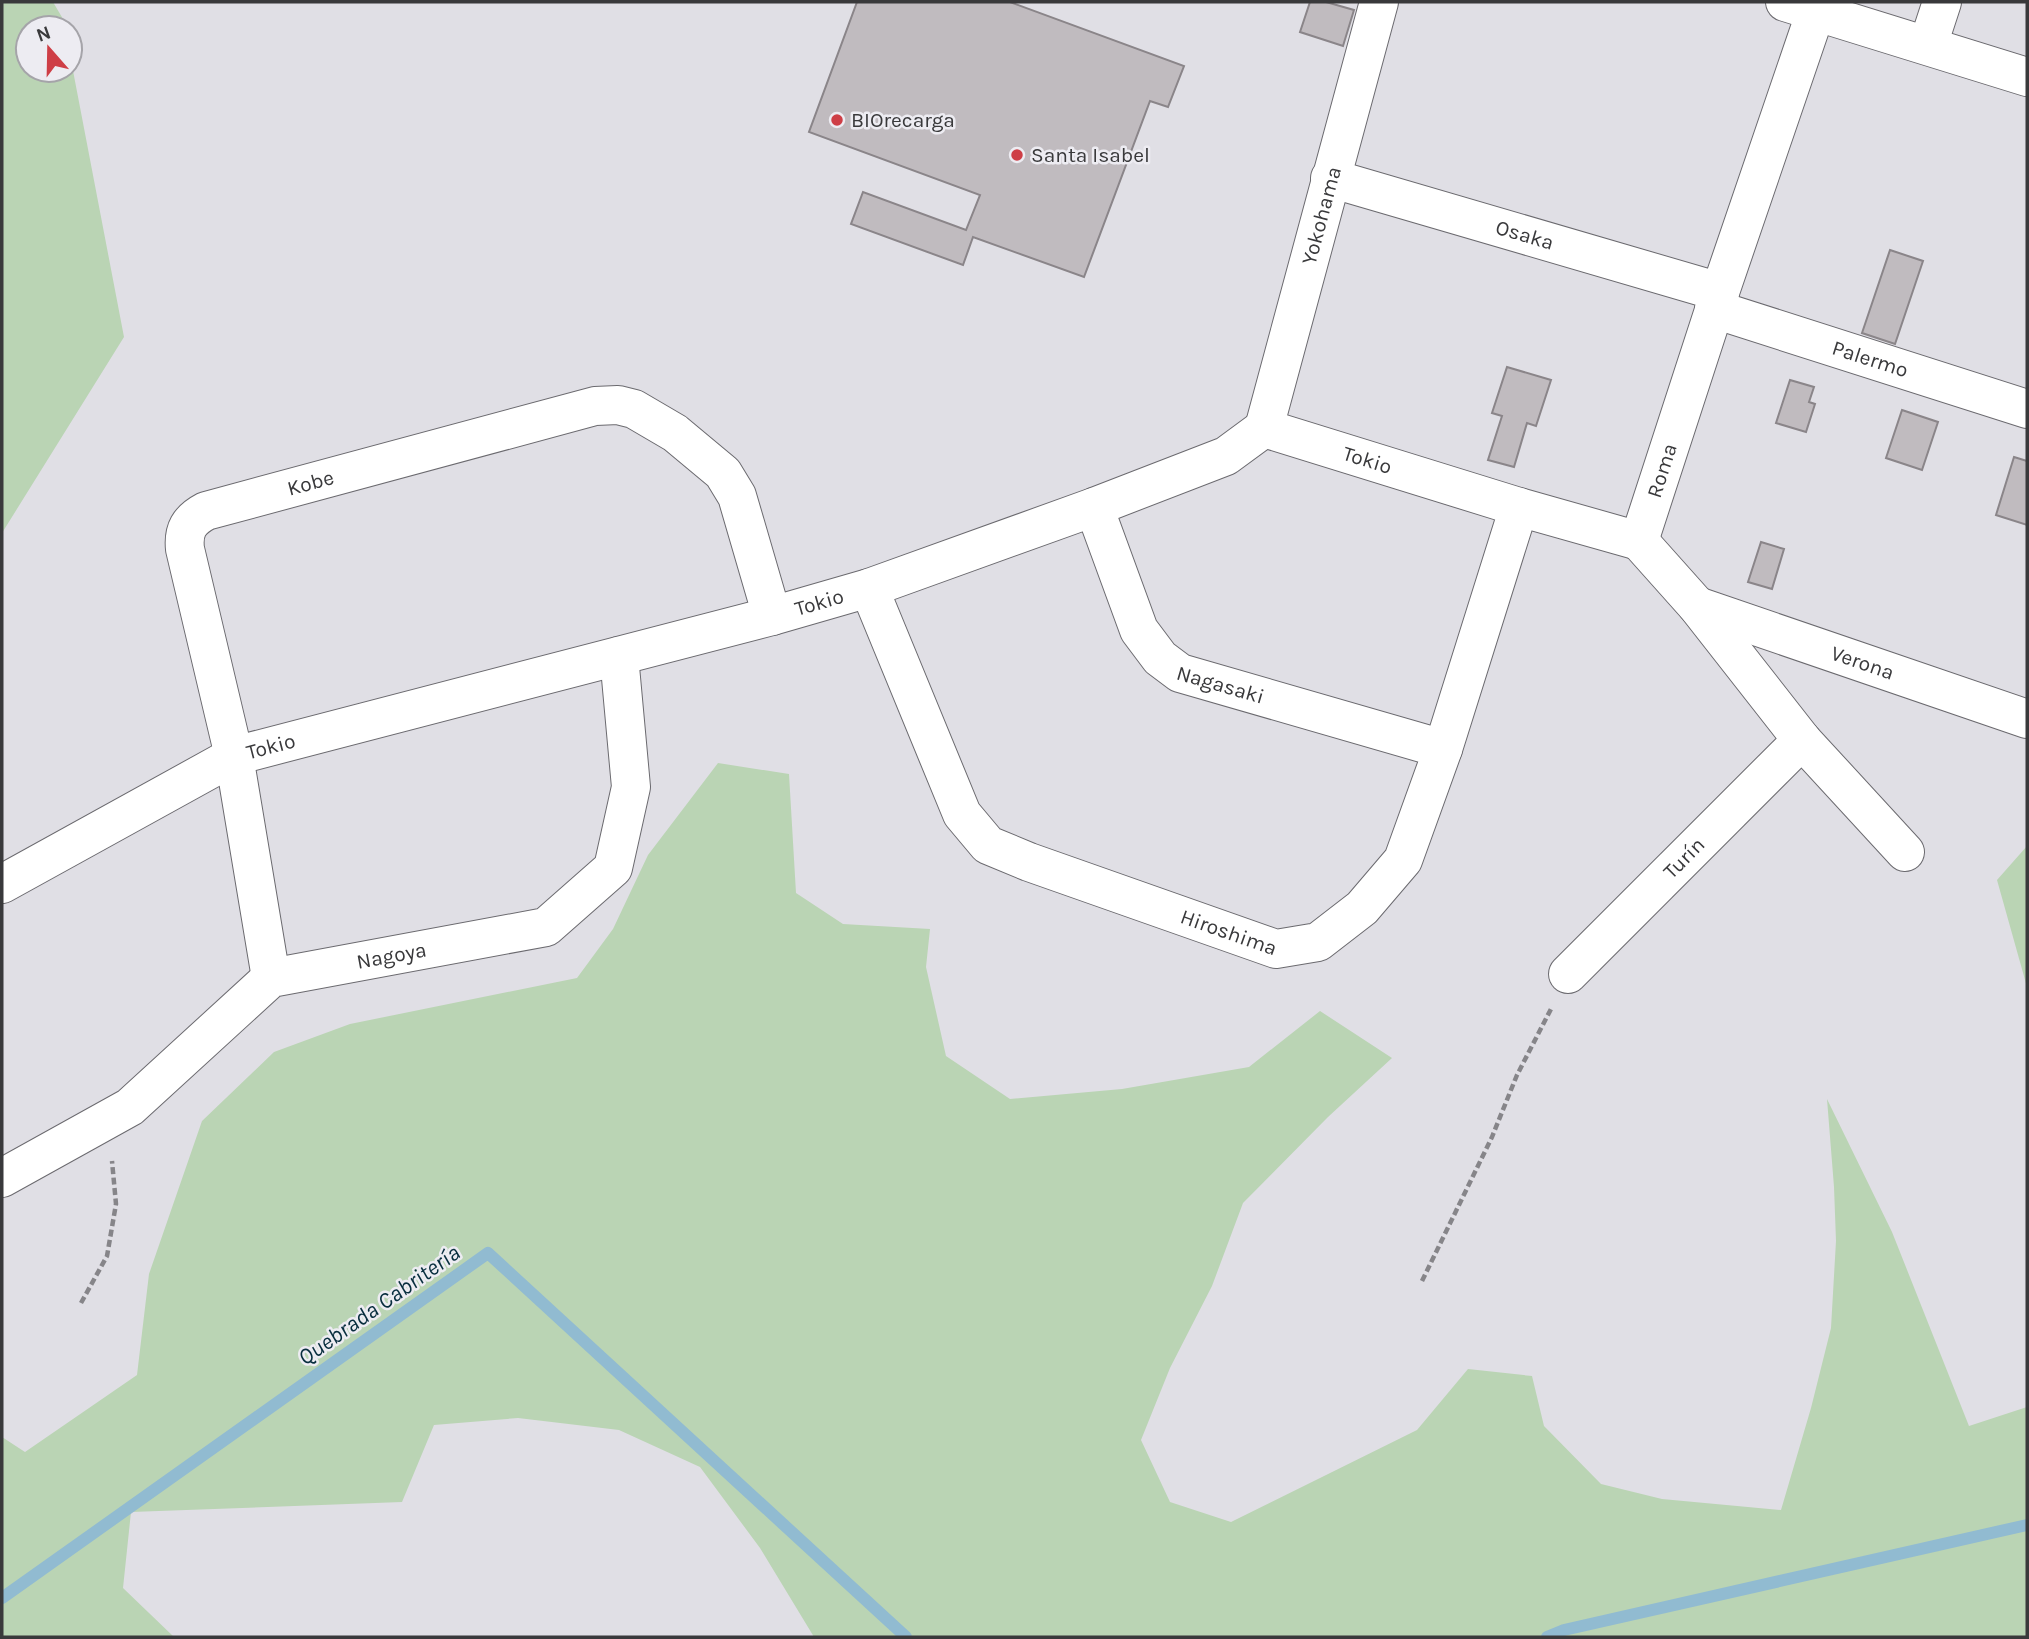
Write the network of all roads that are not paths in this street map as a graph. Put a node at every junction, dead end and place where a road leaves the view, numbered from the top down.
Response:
1 (1379, 2) edge
2 (1942, 2) edge
3 (1800, 7) edge
4 (1928, 45) junction
5 (2027, 77) edge
6 (1330, 178) junction
7 (1717, 300) junction
8 (2027, 409) edge
9 (1264, 428) junction
10 (1094, 507) junction
11 (1519, 507) junction
12 (1639, 541) junction
13 (869, 588) junction
14 (1697, 606) junction
15 (772, 616) junction
16 (619, 656) junction
17 (2027, 719) edge
18 (1802, 740) junction
19 (1443, 749) junction
20 (234, 756) junction
21 (1905, 852) dead end
22 (2, 884) edge
23 (1568, 974) road end
24 (271, 978) junction
25 (2, 1178) edge

1 - 6 street, Yokohama
2 - 4 street
3 - 4 street
3 - 7 street, Roma
4 - 5 street
6 - 7 street, Osaka
6 - 9 street, Yokohama
7 - 8 street, Palermo
7 - 12 street, Roma
9 - 10 street, Tokio
9 - 11 street, Tokio
10 - 13 street, Tokio
10 - 19 street, Nagasaki
11 - 12 street, Tokio
11 - 19 street, Hiroshima
12 - 14 street
13 - 15 street, Tokio
13 - 19 street, Hiroshima
14 - 17 street, Verona
14 - 18 street
15 - 16 street, Tokio
15 - 20 street, Kobe
16 - 20 street, Tokio
16 - 24 street, Nagoya
18 - 21 street
18 - 23 street, Turín
20 - 22 street, Tokio
20 - 24 street, Kobe
24 - 25 street

